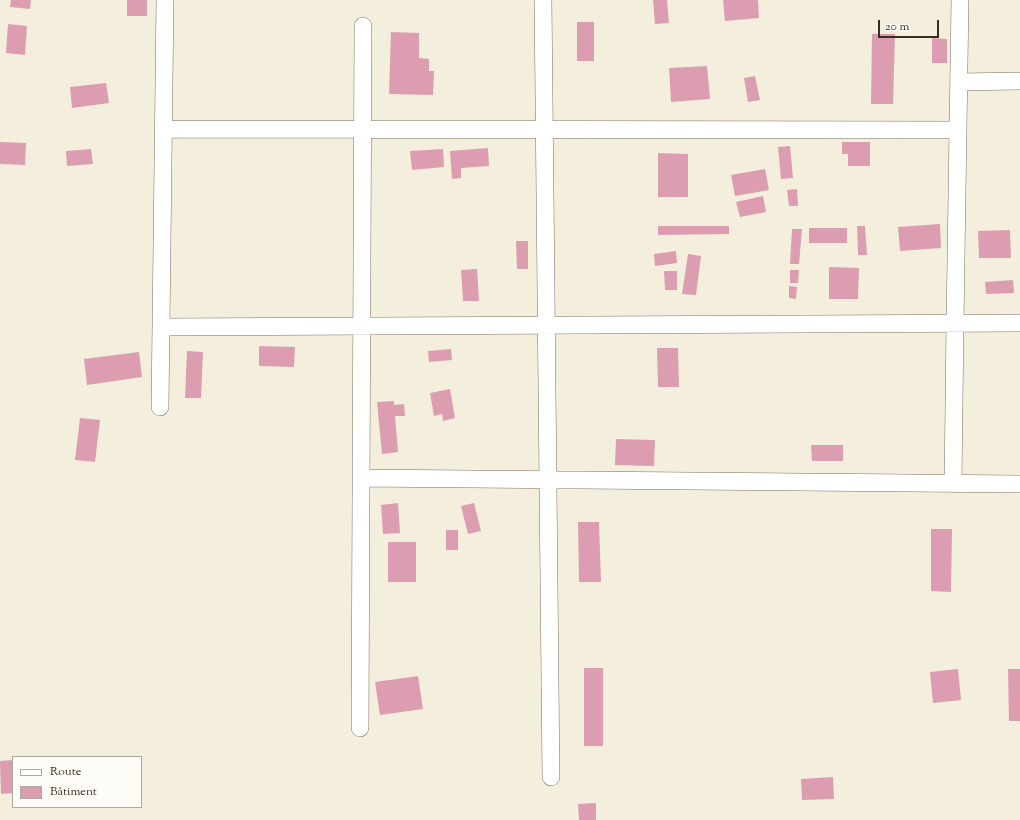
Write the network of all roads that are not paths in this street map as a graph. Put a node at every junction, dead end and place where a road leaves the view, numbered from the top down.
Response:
1 (165, 0) edge
2 (543, 0) edge
3 (960, 0) edge
4 (363, 26) dead end
5 (1020, 81) edge
6 (959, 82) junction
7 (164, 129) junction
8 (363, 129) junction
9 (544, 129) junction
10 (958, 130) junction
11 (955, 323) junction
12 (1020, 323) edge
13 (546, 325) junction
14 (362, 326) junction
15 (161, 327) junction
16 (160, 407) dead end
17 (361, 478) junction
18 (548, 480) junction
19 (953, 484) junction
20 (1020, 484) edge
21 (360, 728) dead end
22 (551, 777) dead end

1 - 7 street
2 - 9 street
3 - 6 street
4 - 8 street
5 - 6 street
6 - 10 street
7 - 8 street
7 - 15 street
8 - 9 street
8 - 14 street
9 - 10 street
9 - 13 street
10 - 11 street
11 - 12 street
11 - 13 street
11 - 19 street
13 - 14 street
13 - 18 street
14 - 15 street
14 - 17 street
15 - 16 street
17 - 18 street
17 - 21 street
18 - 19 street
18 - 22 street
19 - 20 street

